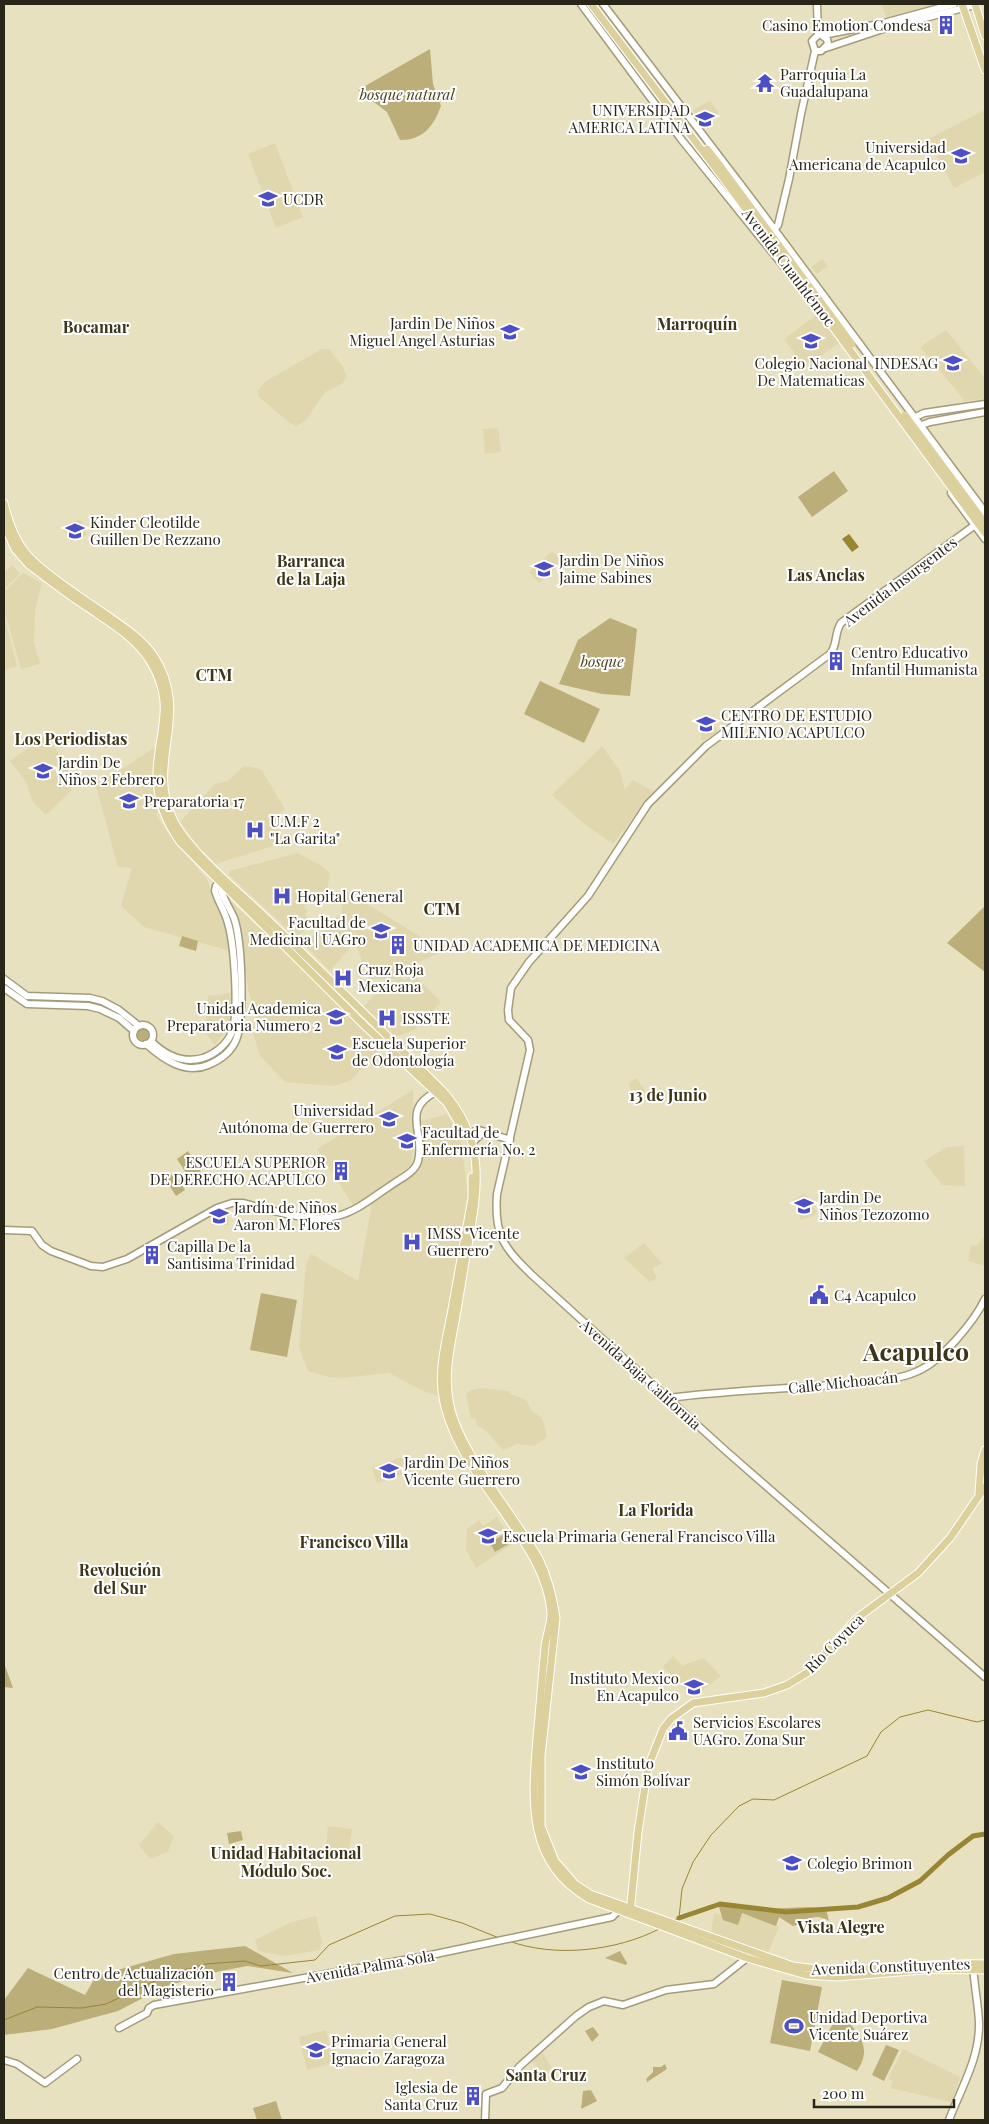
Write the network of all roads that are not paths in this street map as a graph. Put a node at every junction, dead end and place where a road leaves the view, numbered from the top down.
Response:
1 (581, 4) edge
2 (591, 4) edge
3 (596, 4) edge
4 (603, 4) edge
5 (817, 4) edge
6 (954, 4) edge
7 (975, 4) edge
8 (963, 6) edge
9 (821, 35) junction
10 (985, 36) edge
11 (826, 48) junction
12 (815, 51) junction
13 (985, 70) edge
14 (718, 158) junction
15 (719, 168) junction
16 (775, 230) junction
17 (762, 238) junction
18 (985, 404) edge
19 (985, 412) edge
20 (914, 417) junction
21 (900, 423) junction
22 (921, 426) junction
23 (906, 432) junction
24 (4, 503) edge
25 (985, 512) edge
26 (985, 523) edge
27 (4, 524) edge
28 (975, 525) junction
29 (985, 533) edge
30 (985, 539) edge
31 (220, 883) junction
32 (4, 979) edge
33 (4, 988) edge
34 (511, 988) joint
35 (13, 991) junction
36 (338, 993) junction
37 (137, 1029) junction
38 (149, 1042) junction
39 (438, 1091) junction
40 (483, 1132) junction
41 (467, 1133) junction
42 (510, 1140) junction
43 (472, 1143) junction
44 (4, 1230) edge
45 (985, 1299) edge
46 (668, 1398) junction
47 (985, 1450) edge
48 (470, 1456) junction
49 (983, 1480) edge
50 (985, 1487) edge
51 (979, 1493) junction
52 (891, 1594) junction
53 (985, 1677) edge
54 (619, 1908) junction
55 (631, 1912) junction
56 (748, 1955) junction
57 (985, 1964) edge
58 (973, 1967) junction
59 (985, 1970) edge
60 (119, 2028) dead end
61 (77, 2059) dead end
62 (4, 2060) edge
63 (485, 2120) edge
64 (949, 2120) edge

1 - 17 street
2 - 15 main road, Avenida Cuauhtémoc
3 - 14 main road, Avenida Cuauhtémoc
4 - 14 street
5 - 9 street
6 - 9 street
7 - 8 street
7 - 10 main road
8 - 11 street
8 - 13 main road
9 - 11 street
9 - 12 street
11 - 12 street
12 - 16 street
14 - 15 main road, Avenida Cuauhtémoc
14 - 16 street
15 - 26 main road, Avenida Cuauhtémoc, bridge
15 - 29 main road, Avenida Cuauhtémoc, bridge
16 - 17 street
16 - 20 street
17 - 21 street
18 - 20 street
19 - 22 street
20 - 21 street
20 - 22 street
21 - 23 street
22 - 23 street
22 - 25 street
23 - 28 street
24 - 36 main road
27 - 31 main road
28 - 30 street
28 - 34 street, Avenida Insurgentes
31 - 36 main road
31 - 38 street
32 - 35 street
33 - 35 street
34 - 42 street, Avenida Baja California
35 - 37 street
36 - 39 main road
37 - 38 street
37 - 38 street
39 - 41 main road
39 - 44 street
40 - 41 street
40 - 42 street
40 - 43 street
41 - 43 main road
41 - 48 main road
42 - 46 street, Avenida Baja California
43 - 48 main road
45 - 46 street, Calle Michoacán
46 - 52 street, Avenida Baja California
47 - 49 main road, Río Coyuca
48 - 54 main road, Avenida Constituyentes
49 - 51 main road, Río Coyuca
50 - 51 main road, Río Coyuca
51 - 52 main road, Río Coyuca
52 - 53 street, Avenida Baja California
52 - 55 main road, Río Coyuca
54 - 55 main road, Avenida Constituyentes
54 - 60 street, Avenida Palma Sola
55 - 56 main road, Avenida Constituyentes
56 - 58 main road, Avenida Constituyentes
56 - 63 street
57 - 58 main road, Avenida Constituyentes
58 - 59 main road, Avenida Constituyentes
58 - 64 street
61 - 62 street

